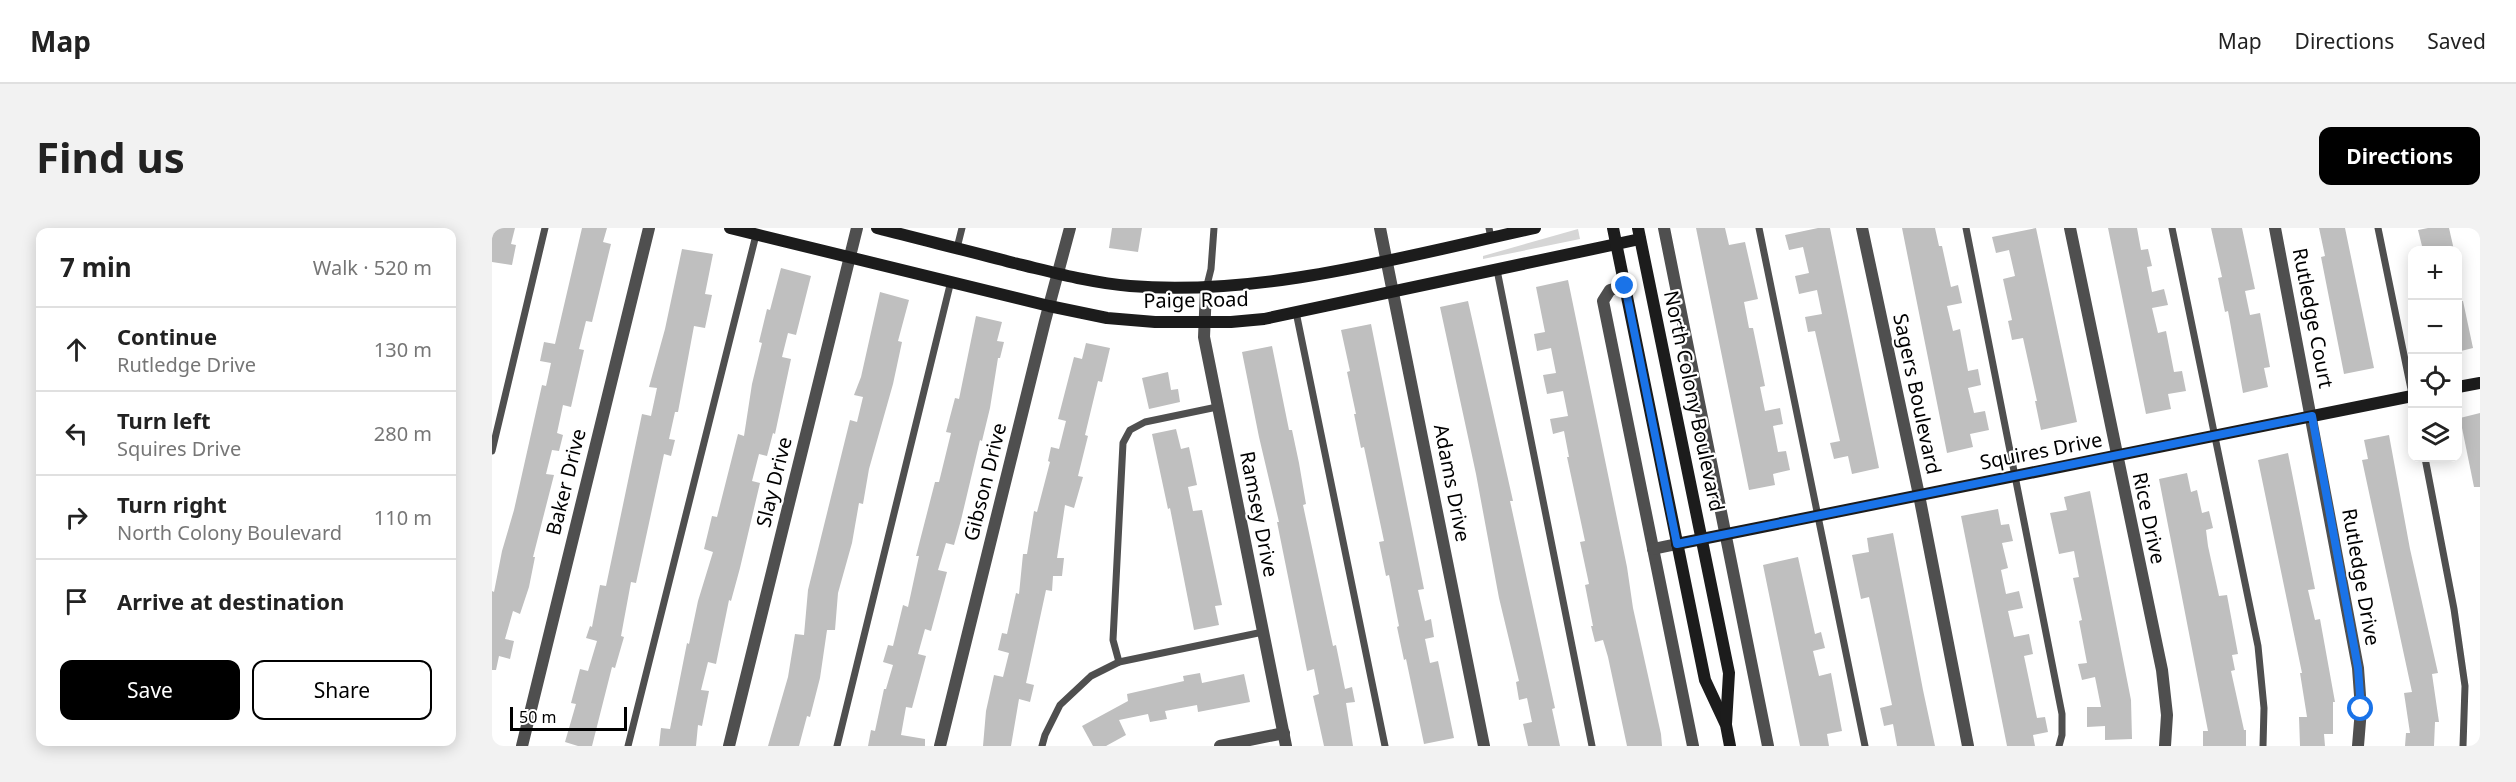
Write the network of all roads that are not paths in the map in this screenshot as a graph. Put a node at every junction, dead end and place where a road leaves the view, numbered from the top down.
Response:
1 (545, 228) edge
2 (649, 228) edge
3 (730, 228) edge
4 (857, 228) edge
5 (877, 228) edge
6 (962, 228) edge
7 (1070, 228) edge
8 (1214, 228) edge
9 (1380, 228) edge
10 (1535, 228) edge
11 (1613, 228) edge
12 (1619, 228) edge
13 (1664, 228) edge
14 (1759, 228) edge
15 (1862, 228) edge
16 (1966, 228) edge
17 (2070, 228) edge
18 (2172, 228) edge
19 (2275, 228) edge
20 (2378, 228) edge
21 (1490, 233) edge
22 (1639, 234) edge
23 (756, 235) junction
24 (1617, 244) junction
25 (957, 248) junction
26 (850, 256) junction
27 (1386, 260) junction
28 (1497, 270) junction
29 (1059, 274) junction
30 (951, 281) junction
31 (1625, 286) junction
32 (1206, 289) junction
33 (1393, 291) junction
34 (1049, 306) junction
35 (1296, 312) junction
36 (1203, 321) junction
37 (2408, 375) edge
38 (2480, 383) edge
39 (2462, 386) edge
40 (2408, 396) edge
41 (1217, 407) junction
42 (2312, 416) junction
43 (2214, 436) junction
44 (492, 451) edge
45 (2116, 456) junction
46 (2426, 462) edge
47 (2016, 476) junction
48 (1919, 495) junction
49 (1818, 515) junction
50 (1726, 534) junction
51 (1703, 538) junction
52 (1677, 544) junction
53 (1653, 549) junction
54 (1263, 632) junction
55 (1119, 662) junction
56 (1726, 725) junction
57 (1285, 740) edge
58 (522, 746) edge
59 (628, 746) edge
60 (729, 746) edge
61 (837, 746) edge
62 (940, 746) edge
63 (1042, 746) edge
64 (1220, 746) edge
65 (1385, 746) edge
66 (1484, 746) edge
67 (1592, 746) edge
68 (1693, 746) edge
69 (1730, 746) edge
70 (1768, 746) edge
71 (1865, 746) edge
72 (1968, 746) edge
73 (2059, 746) edge
74 (2164, 746) edge
75 (2263, 746) edge
76 (2358, 746) edge
77 (2463, 746) edge

1 - 44 lane
2 - 58 street, Baker Drive
3 - 23 street, Paige Road
4 - 26 street, Slay Drive
5 - 25 street, Paige Road
6 - 25 lane
7 - 29 street, Gibson Drive
8 - 32 lane
9 - 27 street, Adams Drive
10 - 21 street, Paige Road
11 - 24 street, North Colony Boulevard
12 - 22 street
13 - 50 street
14 - 49 lane
15 - 48 street, Sagers Boulevard
16 - 47 lane
17 - 45 street, Rice Drive
18 - 43 lane
19 - 42 street, Rutledge Court
20 - 37 lane
21 - 27 street, Paige Road
22 - 24 street, Paige Road
22 - 51 street, North Colony Boulevard
23 - 26 street, Paige Road
23 - 59 lane
24 - 28 street, Paige Road
24 - 31 street, North Colony Boulevard
25 - 29 street, Paige Road
26 - 30 street, Paige Road
26 - 60 street, Slay Drive
27 - 32 street, Paige Road
27 - 33 street, Adams Drive
28 - 33 street, Paige Road
28 - 67 lane
29 - 32 street, Paige Road
29 - 34 street, Gibson Drive
30 - 34 street, Paige Road
30 - 61 lane
31 - 52 street, North Colony Boulevard
31 - 53 street
32 - 36 street, Ramsey Drive
33 - 35 street, Paige Road
33 - 66 street, Adams Drive
34 - 36 street, Paige Road
34 - 62 street, Gibson Drive
35 - 36 street, Paige Road
35 - 65 lane
36 - 41 street, Ramsey Drive
38 - 39 street
40 - 42 street, Squires Drive
41 - 54 street, Ramsey Drive
41 - 55 lane
42 - 43 street, Squires Drive
42 - 76 street, Rutledge Drive
43 - 45 street, Squires Drive
43 - 75 lane
45 - 47 street, Squires Drive
45 - 74 street, Rice Drive
46 - 77 lane
47 - 48 street, Squires Drive
47 - 73 lane
48 - 49 street, Squires Drive
48 - 72 street, Sagers Boulevard
49 - 50 street, Squires Drive
49 - 71 lane
50 - 51 street, Squires Drive
50 - 70 street
51 - 52 street, Squires Drive
51 - 56 street, North Colony Boulevard
52 - 53 street
52 - 56 street, North Colony Boulevard
53 - 68 street
54 - 55 lane
54 - 57 street, Ramsey Drive
55 - 63 lane
56 - 69 street, North Colony Boulevard
57 - 64 street

